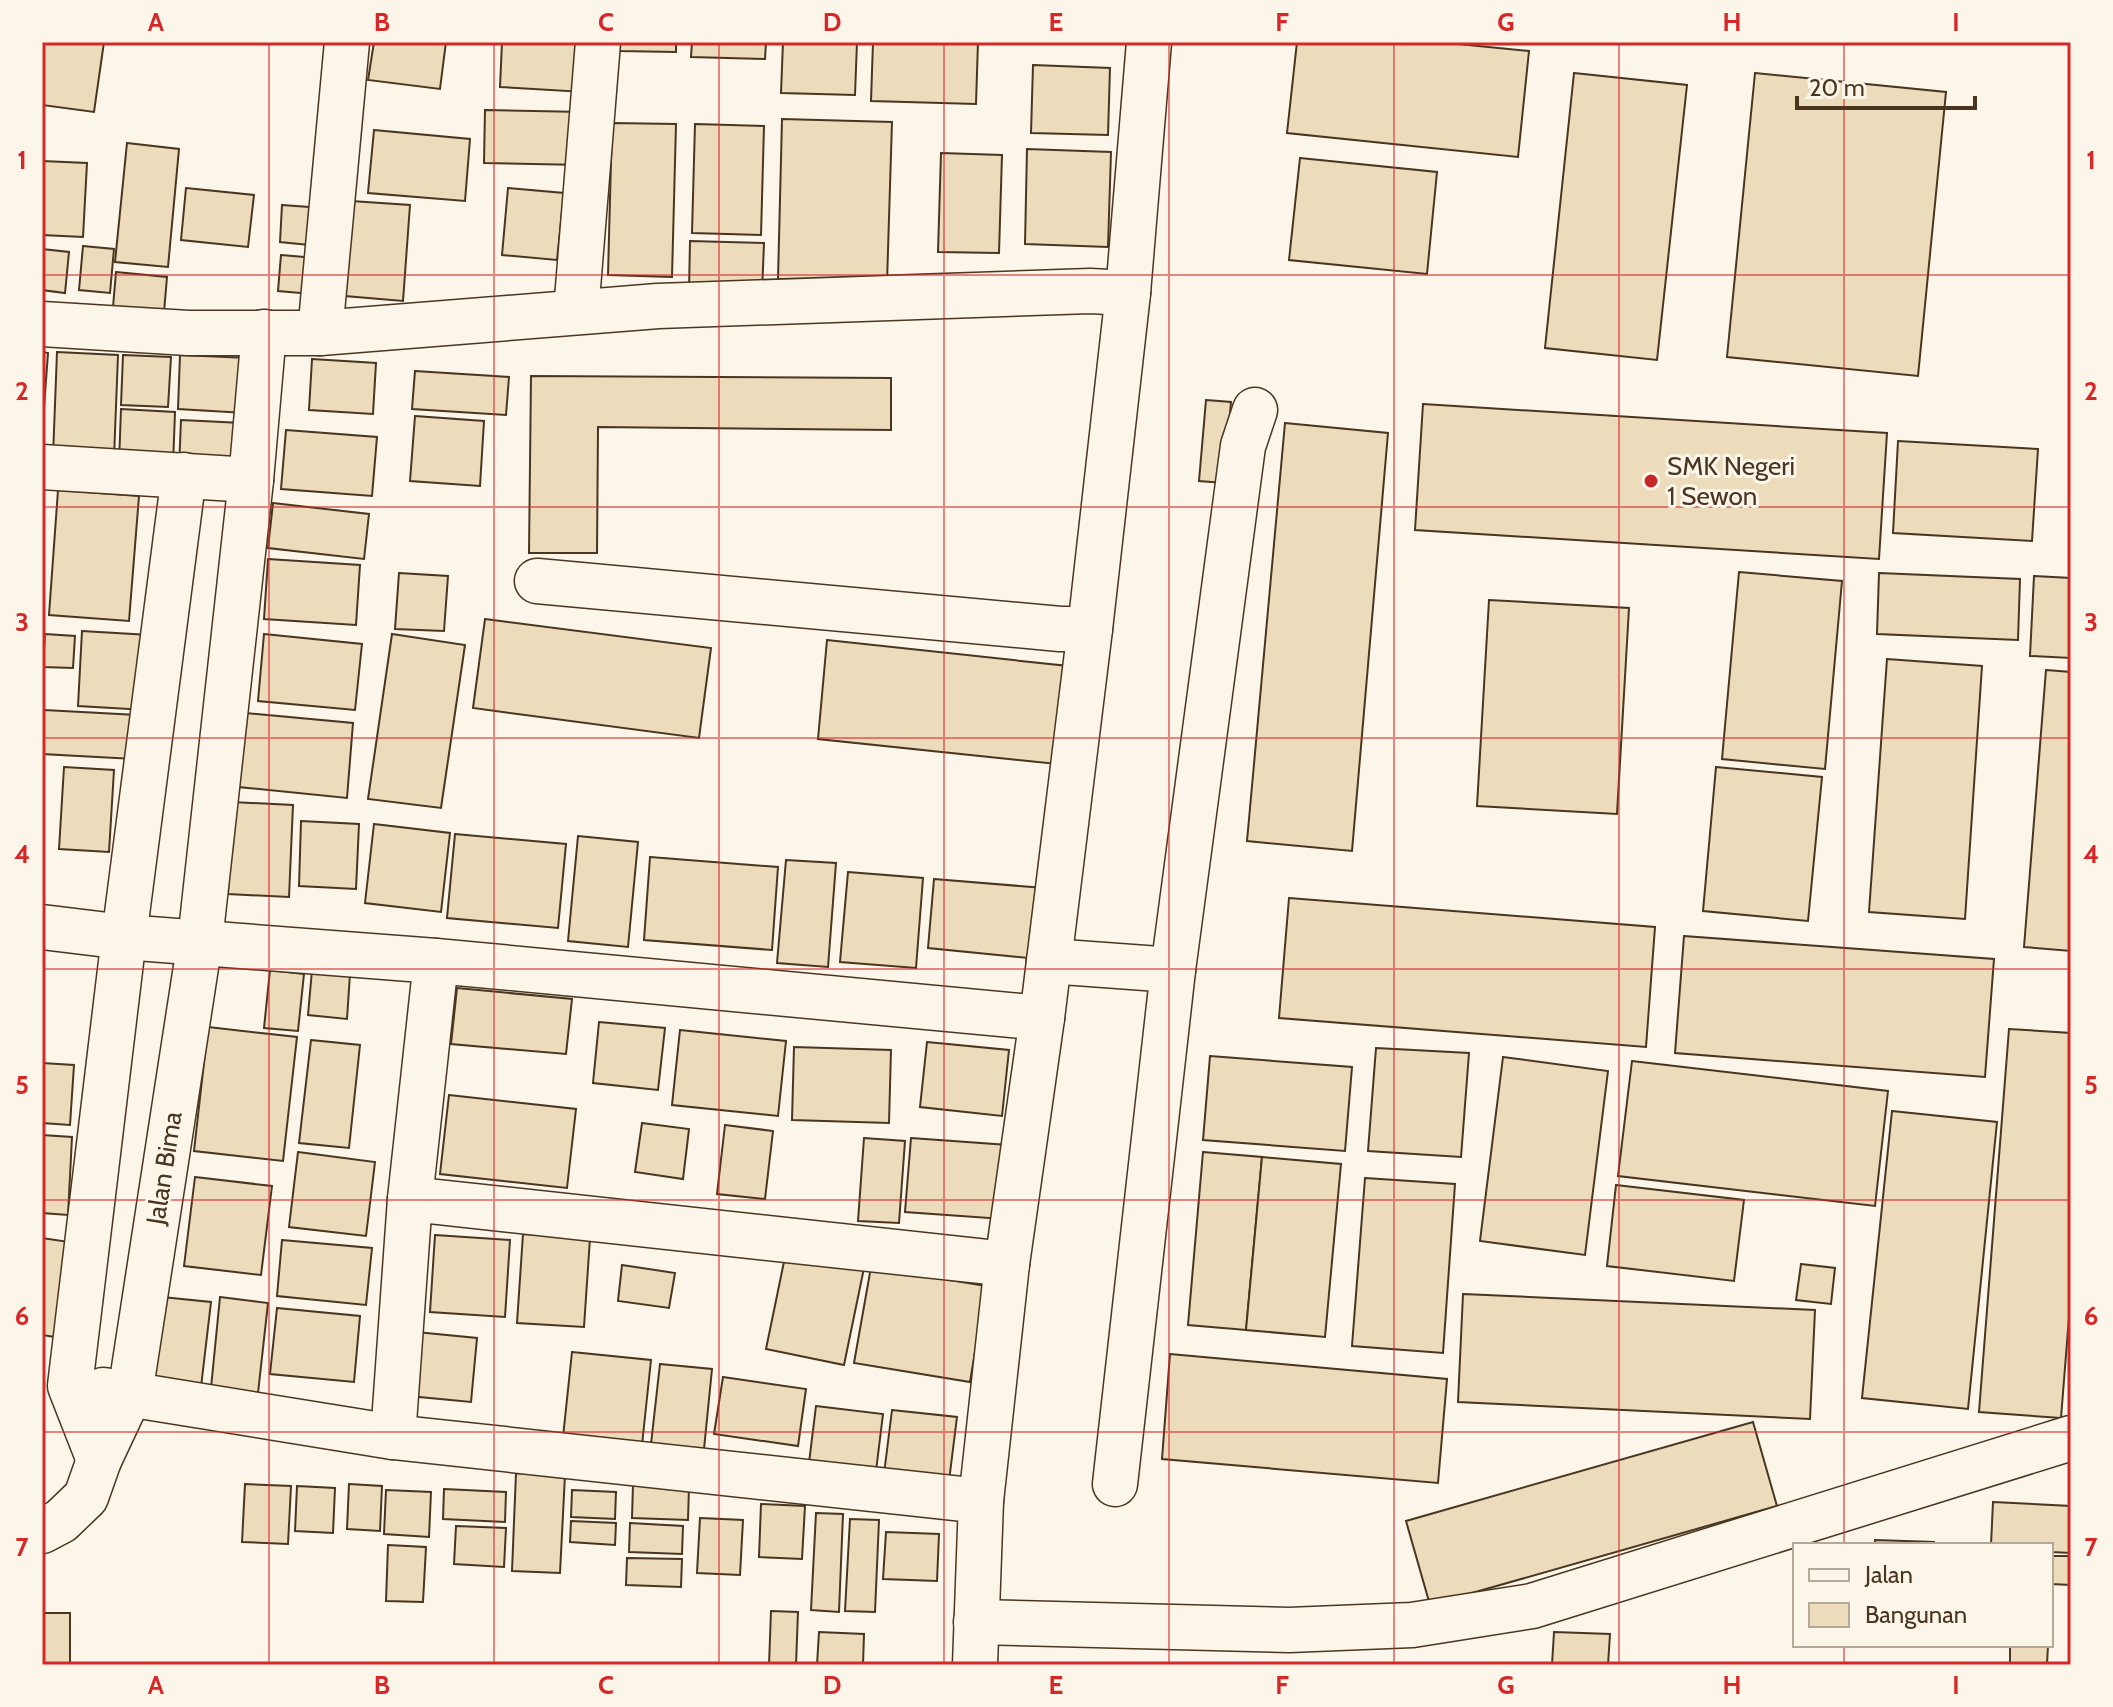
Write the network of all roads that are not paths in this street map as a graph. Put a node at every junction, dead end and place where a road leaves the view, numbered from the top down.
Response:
1 (347, 42) edge
2 (598, 42) edge
3 (1149, 42) edge
4 (1128, 293) junction
5 (576, 312) junction
6 (42, 324) edge
7 (264, 332) junction
8 (320, 333) junction
9 (1255, 410) dead end
10 (42, 467) edge
11 (184, 475) junction
12 (251, 480) junction
13 (537, 581) dead end
14 (1090, 629) junction
15 (42, 927) edge
16 (124, 937) junction
17 (200, 941) junction
18 (436, 961) junction
19 (1049, 961) junction
20 (1173, 970) junction
21 (1042, 1018) junction
22 (410, 1199) junction
23 (1007, 1264) junction
24 (70, 1386) junction
25 (130, 1394) junction
26 (393, 1437) junction
27 (2071, 1438) edge
28 (99, 1460) junction
29 (1115, 1484) dead end
30 (981, 1501) junction
31 (42, 1531) edge
32 (976, 1622) junction
33 (975, 1665) edge

1 - 8 street
2 - 5 street
3 - 4 street
4 - 5 street
4 - 14 street
5 - 8 street
6 - 7 street
7 - 8 street
7 - 12 street, Jalan Bima
9 - 20 street
10 - 11 street
11 - 12 street
11 - 16 street
12 - 17 street, Jalan Bima
13 - 14 street
14 - 19 street
15 - 16 street
16 - 17 street
16 - 24 street
17 - 18 street
17 - 25 street, Jalan Bima
18 - 21 street
18 - 22 street
19 - 20 street
19 - 21 street
20 - 29 street
21 - 23 street
22 - 23 street
22 - 26 street
23 - 30 street
24 - 25 street
24 - 28 street
25 - 26 street
25 - 28 street, Jalan Bima
26 - 30 street
27 - 32 street
28 - 31 street, Jalan Bima
30 - 32 street
32 - 33 street

